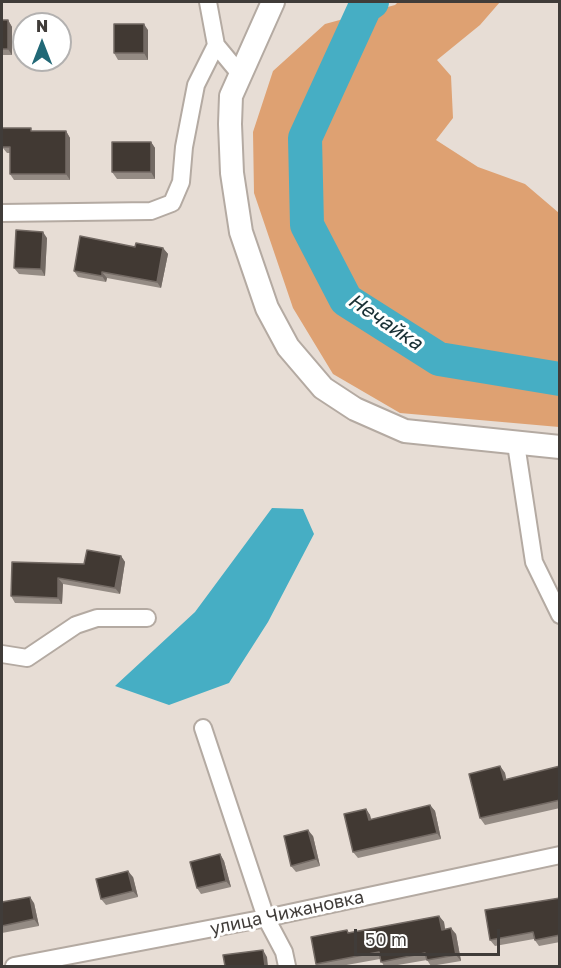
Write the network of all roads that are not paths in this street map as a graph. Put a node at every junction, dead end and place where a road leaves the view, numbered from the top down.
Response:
1 (208, 2) edge
2 (273, 2) edge
3 (216, 45) junction
4 (240, 74) junction
5 (2, 213) edge
6 (516, 444) junction
7 (560, 447) edge
8 (560, 615) edge
9 (147, 618) dead end
10 (2, 654) edge
11 (203, 728) dead end
12 (560, 855) edge
13 (266, 918) junction
14 (14, 966) edge
15 (287, 966) edge

1 - 3 street
2 - 4 street
3 - 4 street
3 - 5 street
4 - 6 street
6 - 7 street
6 - 8 street
9 - 10 street
11 - 13 street
12 - 13 street, улица Чижановка
13 - 14 street, улица Чижановка
13 - 15 street

